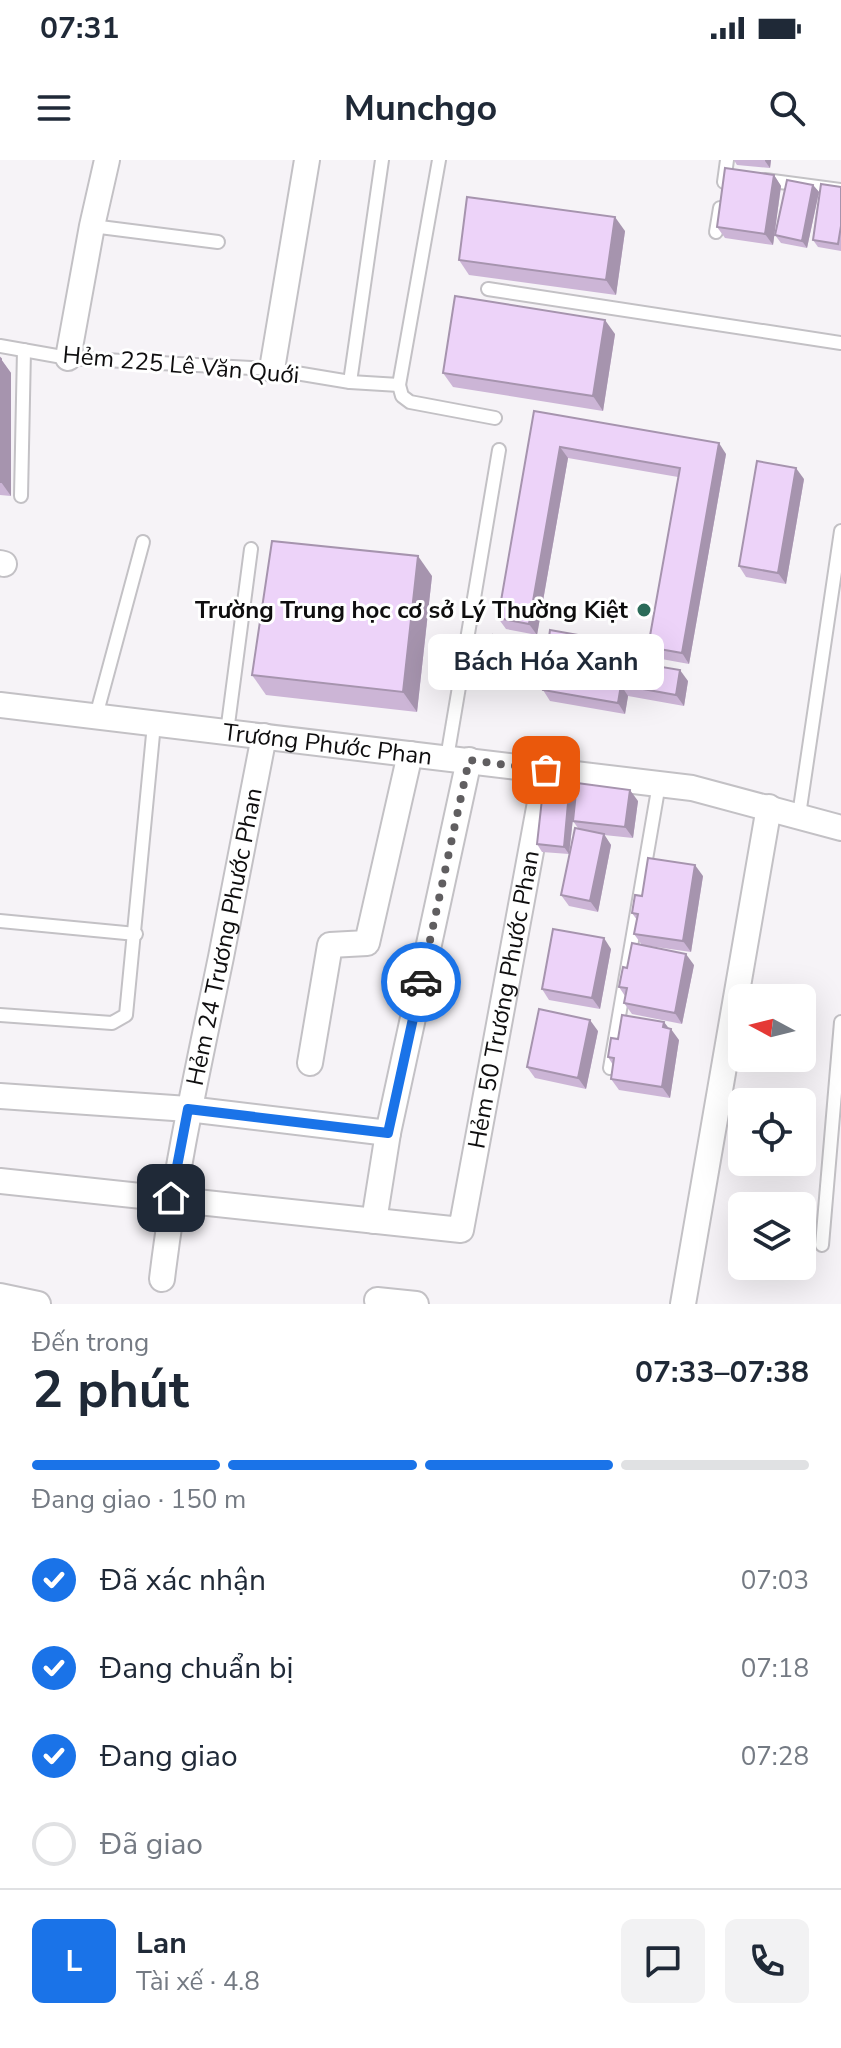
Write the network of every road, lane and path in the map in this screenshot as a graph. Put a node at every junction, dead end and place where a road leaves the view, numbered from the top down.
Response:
1 (107, 160) edge
2 (307, 160) edge
3 (382, 160) edge
4 (439, 160) edge
5 (736, 172) edge
6 (841, 190) edge
7 (92, 226) junction
8 (716, 232) edge
9 (218, 242) dead end
10 (488, 289) dead end
11 (841, 343) edge
12 (0, 346) edge
13 (24, 350) junction
14 (68, 358) junction
15 (272, 369) junction
16 (350, 382) junction
17 (400, 391) junction
18 (495, 418) dead end
19 (499, 450) dead end
20 (21, 496) dead end
21 (841, 531) edge
22 (143, 542) dead end
23 (251, 549) dead end
24 (0, 705) edge
25 (96, 716) junction
26 (154, 724) junction
27 (227, 732) junction
28 (264, 736) junction
29 (410, 754) junction
30 (458, 759) junction
31 (546, 770) junction
32 (659, 784) junction
33 (769, 807) junction
34 (799, 815) junction
35 (841, 828) edge
36 (0, 921) edge
37 (136, 934) junction
38 (0, 1015) edge
39 (841, 1022) edge
40 (310, 1063) dead end
41 (610, 1068) edge
42 (0, 1096) edge
43 (188, 1109) junction
44 (388, 1133) junction
45 (0, 1181) edge
46 (171, 1198) junction
47 (374, 1221) junction
48 (822, 1245) dead end
49 (162, 1279) dead end
50 (0, 1296) edge
51 (377, 1300) dead end
52 (38, 1304) edge
53 (416, 1304) edge
54 (683, 1304) edge

1 - 7 street
2 - 15 street
3 - 16 lane
4 - 17 lane
5 - 6 lane
5 - 8 lane
7 - 9 lane
7 - 14 street
10 - 11 lane
12 - 13 lane, Hẻm 225 Lê Văn Quới
13 - 14 lane, Hẻm 225 Lê Văn Quới
13 - 20 lane
14 - 15 lane, Hẻm 225 Lê Văn Quới
15 - 16 lane, Hẻm 225 Lê Văn Quới
16 - 17 lane, Hẻm 225 Lê Văn Quới
17 - 18 lane, Hẻm 225 Lê Văn Quới
19 - 30 lane
21 - 34 lane
22 - 25 lane
23 - 27 lane
24 - 25 street, Trương Phước Phan
25 - 26 street, Trương Phước Phan
26 - 27 street, Trương Phước Phan
26 - 37 lane
27 - 28 street, Trương Phước Phan
28 - 29 street, Trương Phước Phan
28 - 43 street, Hẻm 24 Trương Phước Phan
29 - 30 street, Trương Phước Phan
29 - 40 street
30 - 31 street, Trương Phước Phan
30 - 44 street
31 - 32 street, Trương Phước Phan
31 - 47 street, Hẻm 50 Trương Phước Phan
32 - 33 street, Trương Phước Phan
32 - 41 lane
33 - 34 street, Trương Phước Phan
33 - 54 street
34 - 35 street, Trương Phước Phan
36 - 37 lane
37 - 38 lane
39 - 48 lane
42 - 43 street
43 - 44 street
43 - 46 street, Hẻm 24 Trương Phước Phan
44 - 47 street
45 - 46 street
46 - 47 street
46 - 49 street, Hẻm 24 Trương Phước Phan
50 - 52 street
51 - 53 street

